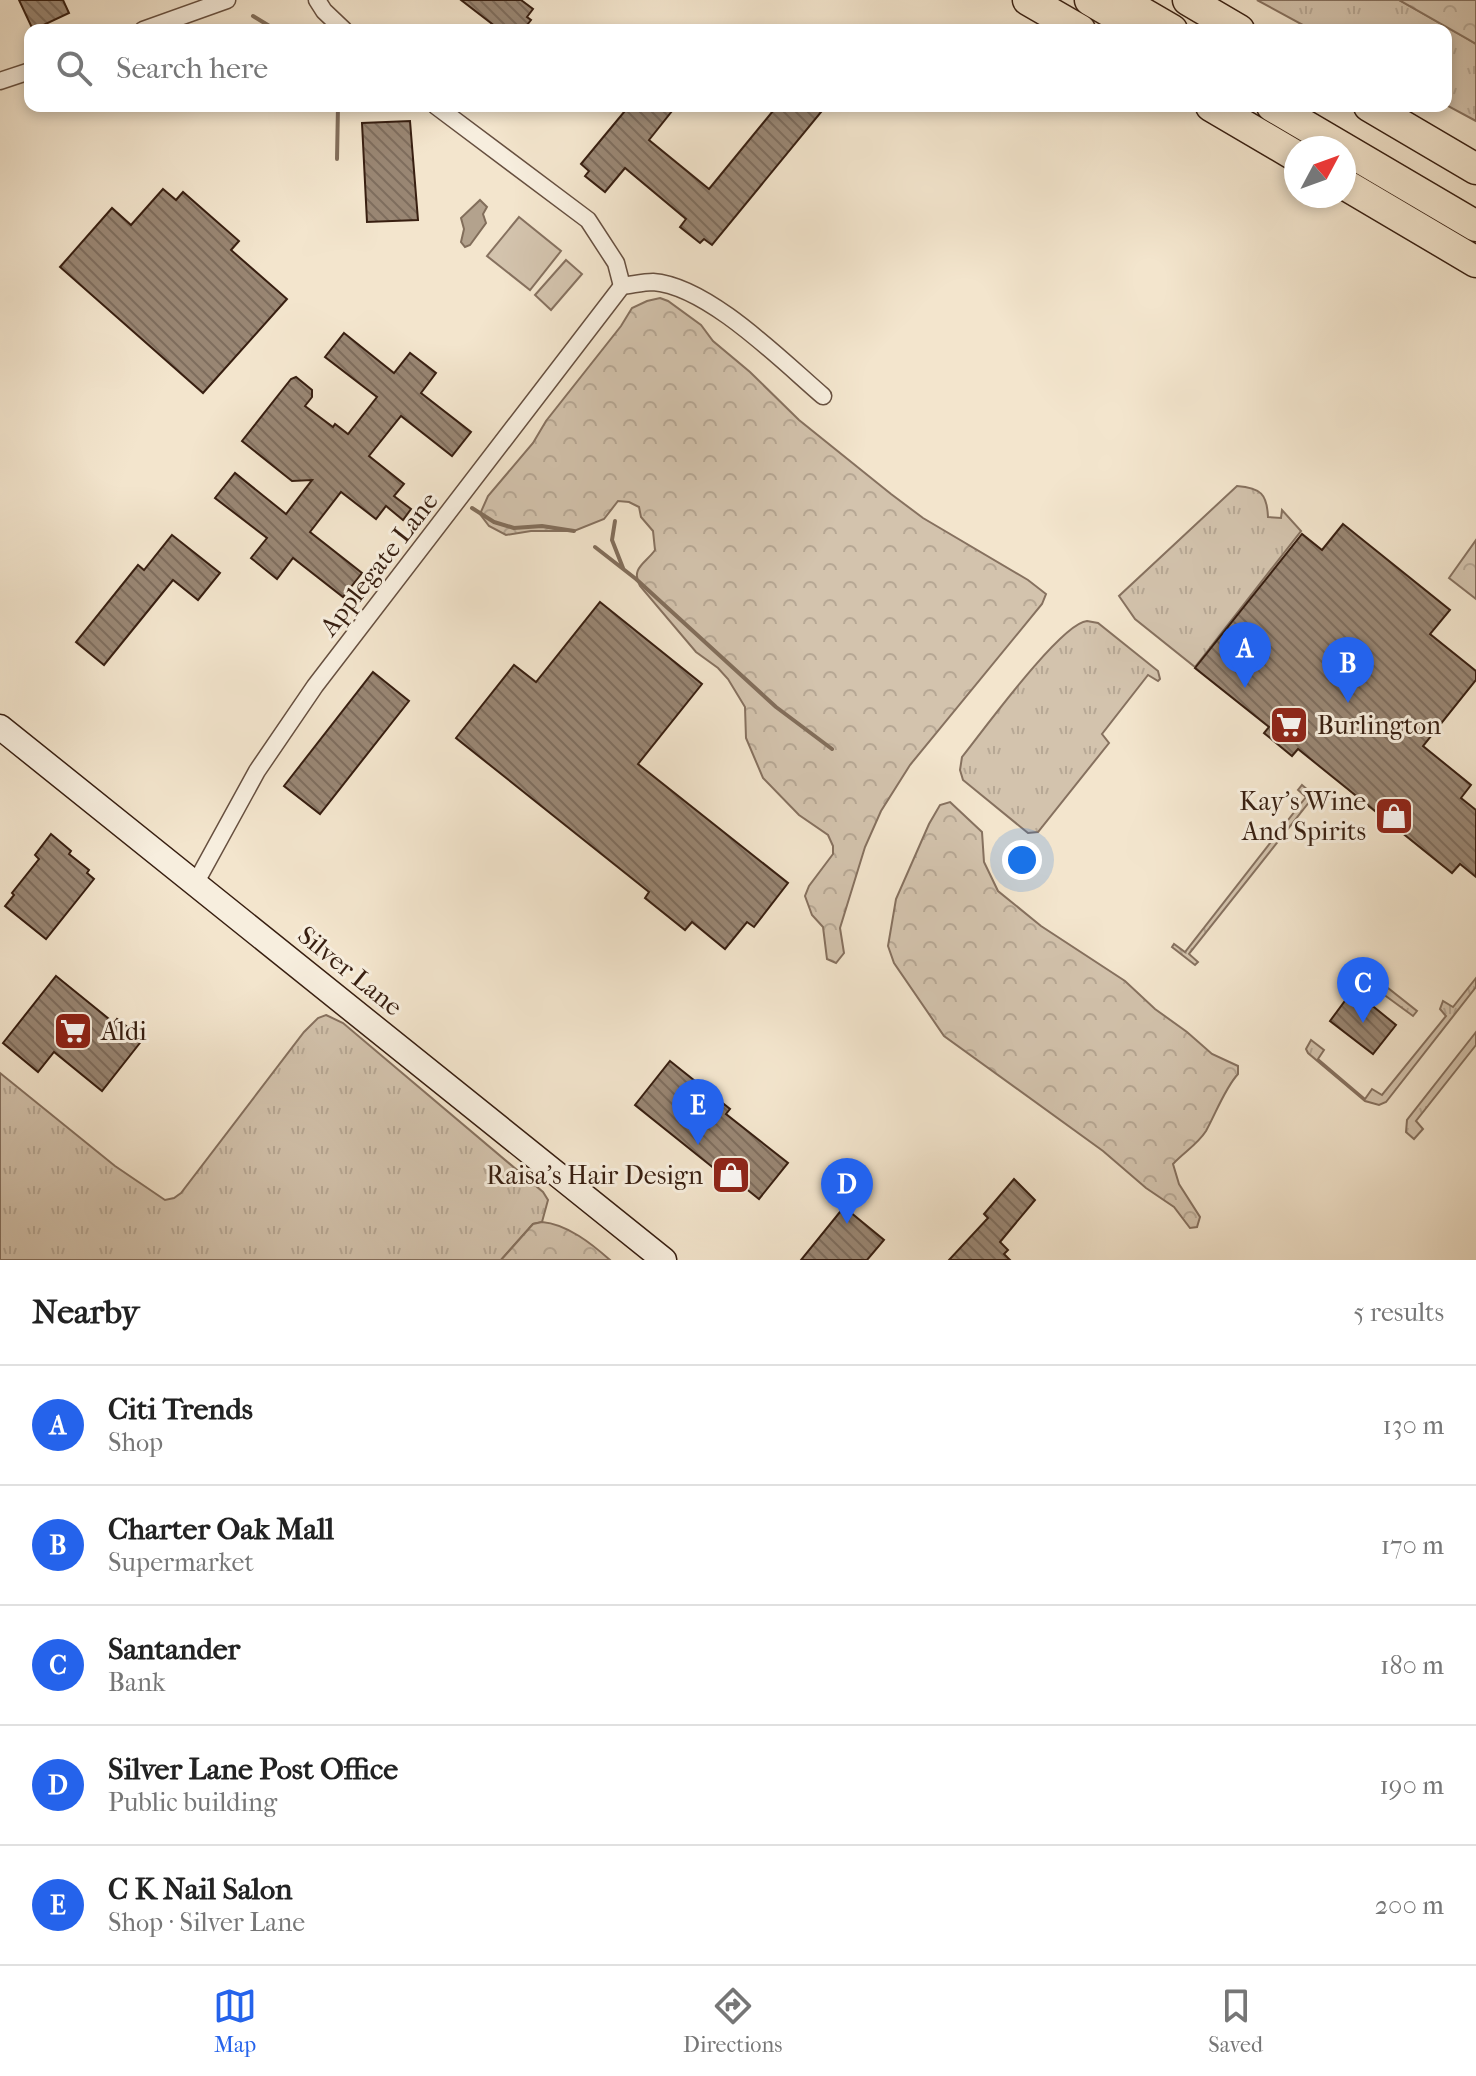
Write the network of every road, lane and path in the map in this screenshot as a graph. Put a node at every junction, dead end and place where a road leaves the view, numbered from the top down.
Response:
1 (227, 0) edge
2 (317, 0) edge
3 (1028, 0) edge
4 (1090, 0) edge
5 (1120, 0) edge
6 (1188, 0) edge
7 (160, 24) edge
8 (338, 24) edge
9 (1070, 24) edge
10 (1131, 24) edge
11 (1162, 24) edge
12 (1229, 24) edge
13 (24, 73) edge
14 (0, 81) edge
15 (444, 112) edge
16 (1221, 112) edge
17 (1282, 112) edge
18 (1312, 112) edge
19 (1379, 112) edge
20 (1284, 149) edge
21 (1476, 169) edge
22 (1356, 191) edge
23 (1476, 209) edge
24 (1476, 226) edge
25 (1476, 262) edge
26 (622, 286) junction
27 (823, 396) dead end
28 (0, 727) edge
29 (195, 884) junction
30 (664, 1260) edge

1 - 7 street
2 - 8 street
3 - 9 highway
4 - 10 highway
5 - 11 highway
6 - 12 highway
13 - 14 street
15 - 26 street
16 - 20 highway
17 - 24 highway
18 - 23 highway
19 - 21 highway
22 - 25 highway
26 - 27 street
26 - 29 street, Applegate Lane
28 - 29 main road, Silver Lane
29 - 30 main road, Silver Lane

